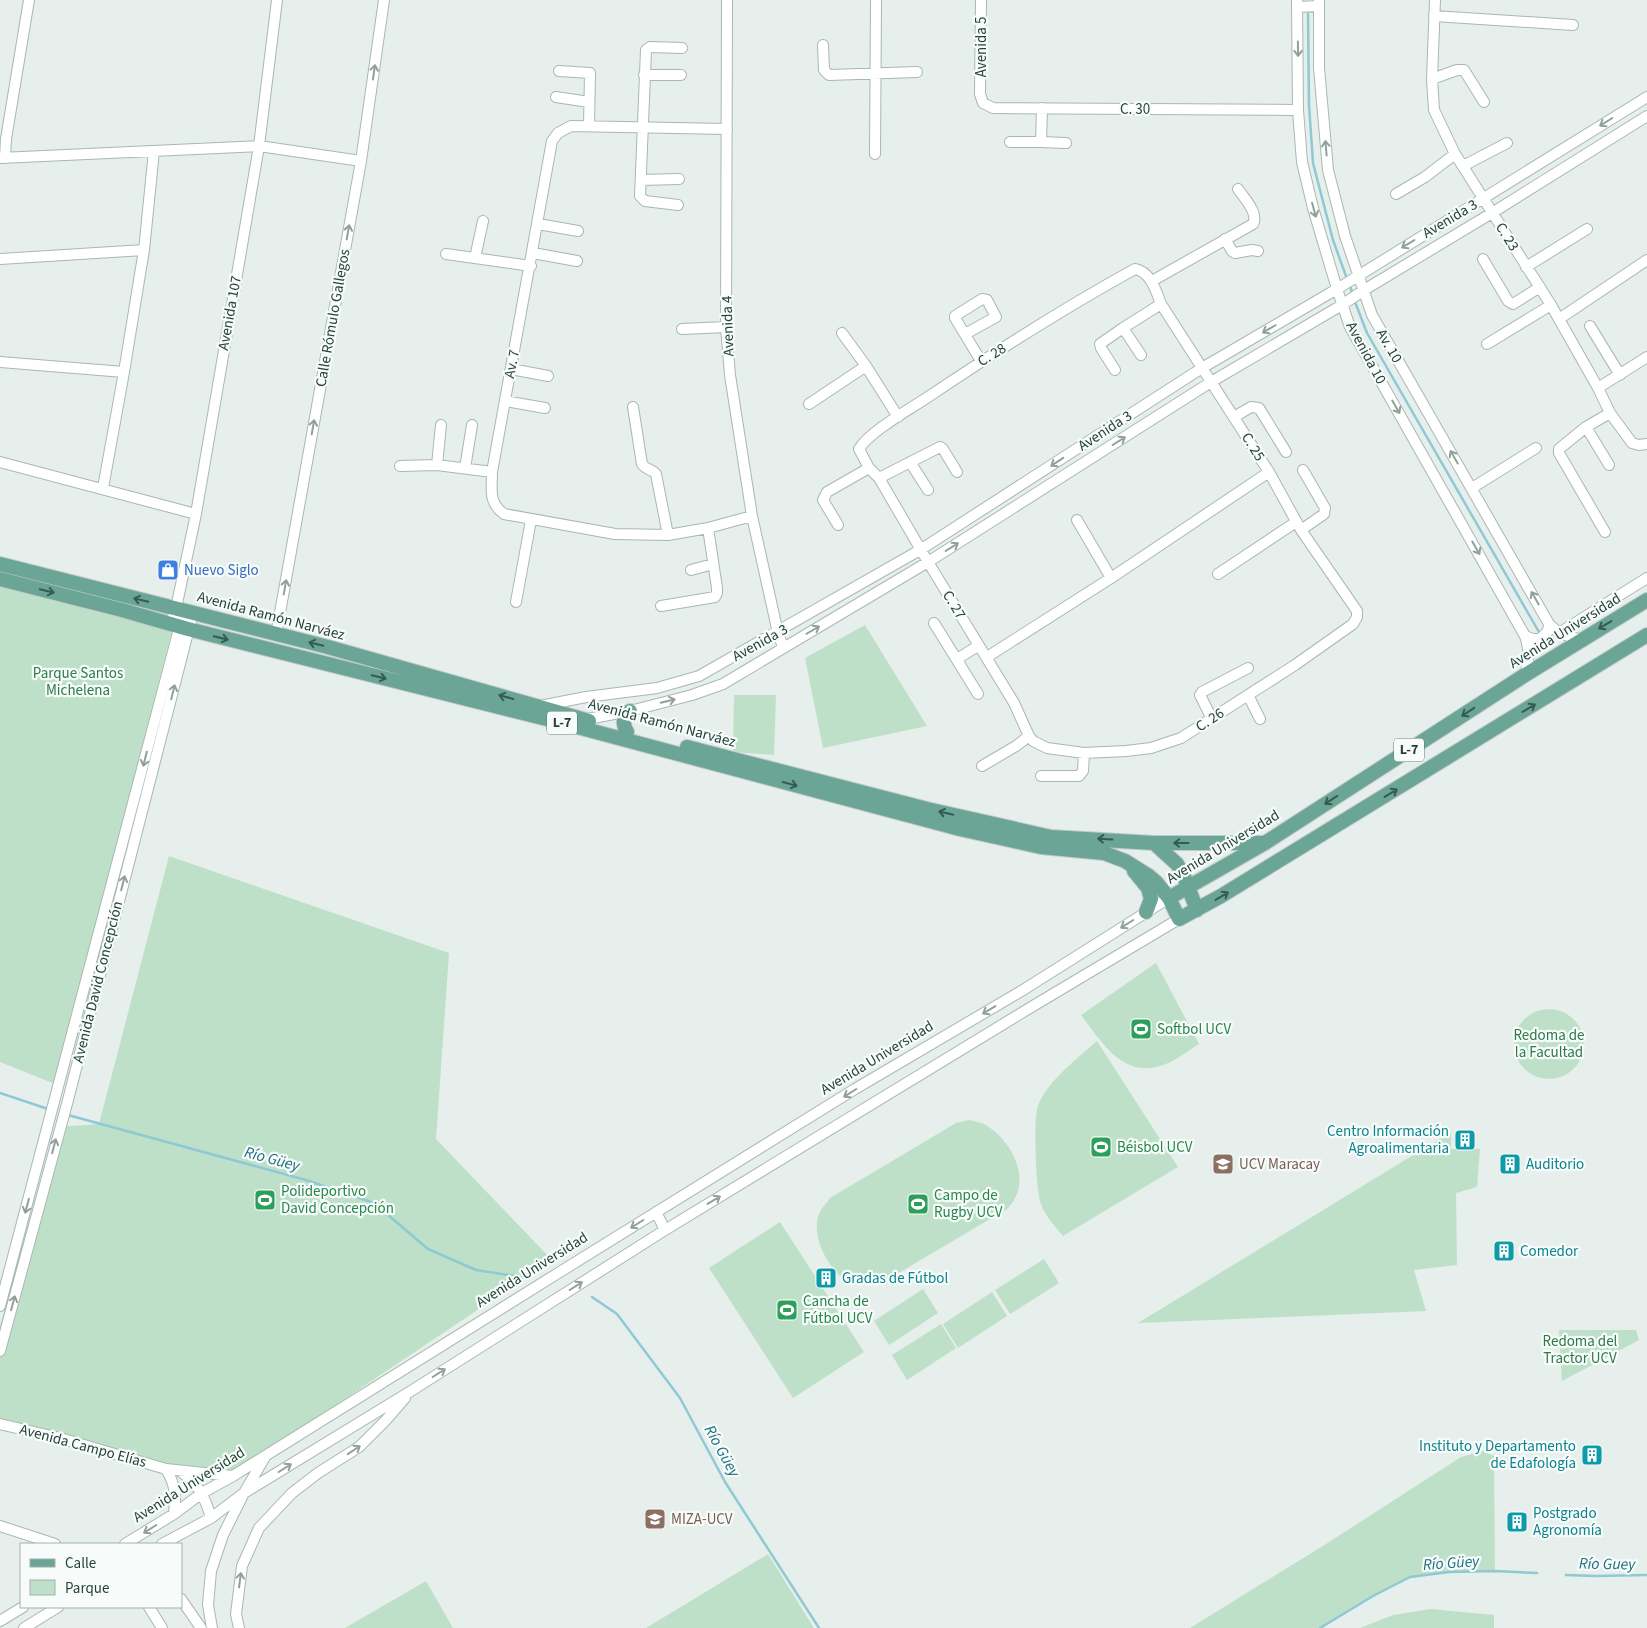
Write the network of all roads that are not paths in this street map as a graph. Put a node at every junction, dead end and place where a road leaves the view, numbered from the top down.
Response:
1 (30, 0) edge
2 (277, 0) edge
3 (384, 0) edge
4 (727, 0) edge
5 (876, 0) edge
6 (981, 0) edge
7 (1435, 0) edge
8 (1319, 3) edge
9 (1297, 4) edge
10 (1434, 16) junction
11 (1573, 25) dead end
12 (823, 45) dead end
13 (682, 48) dead end
14 (559, 71) dead end
15 (918, 72) dead end
16 (875, 73) junction
17 (644, 75) junction
18 (682, 75) dead end
19 (1432, 79) junction
20 (980, 94) joint
21 (556, 97) dead end
22 (1647, 97) edge
23 (589, 102) junction
24 (1484, 102) dead end
25 (1042, 108) junction
26 (1298, 110) junction
27 (1647, 116) edge
28 (589, 126) junction
29 (643, 128) junction
30 (727, 129) junction
31 (1010, 142) dead end
32 (1041, 142) junction
33 (1066, 143) dead end
34 (1508, 143) dead end
35 (259, 146) junction
36 (154, 152) junction
37 (875, 154) dead end
38 (1455, 154) junction
39 (2, 158) edge
40 (361, 160) junction
41 (1464, 166) junction
42 (679, 179) dead end
43 (641, 180) junction
44 (1238, 188) dead end
45 (1396, 194) dead end
46 (1484, 199) junction
47 (678, 206) dead end
48 (1492, 213) junction
49 (482, 221) dead end
50 (538, 224) junction
51 (1587, 230) dead end
52 (578, 231) dead end
53 (1225, 239) junction
54 (144, 250) junction
55 (1258, 251) dead end
56 (533, 253) junction
57 (446, 254) dead end
58 (475, 258) junction
59 (0, 259) edge
60 (1483, 260) dead end
61 (1647, 260) edge
62 (577, 261) dead end
63 (530, 266) junction
64 (1526, 267) junction
65 (1142, 270) joint
66 (1358, 274) junction
67 (1152, 281) junction
68 (1540, 287) junction
69 (1337, 289) junction
70 (1364, 290) junction
71 (1161, 304) junction
72 (1342, 305) junction
73 (1551, 305) junction
74 (1559, 319) junction
75 (1590, 326) dead end
76 (726, 327) junction
77 (1123, 328) junction
78 (682, 329) dead end
79 (842, 333) dead end
80 (965, 334) dead end
81 (1487, 344) dead end
82 (1141, 355) dead end
83 (1647, 357) edge
84 (981, 361) junction
85 (0, 362) edge
86 (866, 366) junction
87 (1202, 368) junction
88 (510, 369) junction
89 (1115, 370) dead end
90 (124, 372) junction
91 (1620, 375) junction
92 (548, 376) dead end
93 (1211, 382) junction
94 (1598, 388) junction
95 (505, 401) junction
96 (809, 404) dead end
97 (633, 407) dead end
98 (545, 408) dead end
99 (1610, 413) junction
100 (898, 417) junction
101 (1234, 417) junction
102 (441, 425) dead end
103 (472, 425) dead end
104 (1586, 428) junction
105 (1647, 444) edge
106 (1536, 448) dead end
107 (1286, 452) dead end
108 (864, 458) joint
109 (0, 462) edge
110 (910, 462) junction
111 (438, 465) junction
112 (1610, 465) dead end
113 (400, 466) dead end
114 (465, 468) junction
115 (869, 468) junction
116 (1303, 470) dead end
117 (492, 472) junction
118 (957, 472) dead end
119 (1269, 472) junction
120 (879, 478) junction
121 (103, 488) junction
122 (1472, 488) junction
123 (928, 490) dead end
124 (196, 514) junction
125 (752, 516) junction
126 (531, 520) junction
127 (1077, 520) dead end
128 (838, 526) dead end
129 (1298, 526) junction
130 (708, 528) junction
131 (1606, 532) dead end
132 (668, 535) junction
133 (920, 550) junction
134 (928, 562) junction
135 (0, 564) edge
136 (713, 564) junction
137 (691, 570) dead end
138 (1218, 574) dead end
139 (1111, 578) junction
140 (1647, 578) edge
141 (0, 579) edge
142 (1647, 600) edge
143 (516, 602) dead end
144 (661, 606) dead end
145 (184, 610) junction
146 (934, 623) dead end
147 (1353, 624) joint
148 (1549, 624) junction
149 (179, 627) junction
150 (1559, 632) junction
151 (778, 633) junction
152 (276, 634) junction
153 (1525, 636) junction
154 (1647, 636) edge
155 (1580, 640) junction
156 (978, 646) junction
157 (783, 647) junction
158 (987, 657) junction
159 (957, 659) junction
160 (1248, 668) dead end
161 (1526, 675) junction
162 (978, 694) dead end
163 (1248, 695) junction
164 (539, 706) junction
165 (630, 711) junction
166 (1212, 719) junction
167 (1260, 719) dead end
168 (551, 720) junction
169 (586, 720) junction
170 (627, 732) junction
171 (1029, 736) junction
172 (1084, 754) junction
173 (982, 766) dead end
174 (1041, 776) dead end
175 (1154, 843) junction
176 (1265, 843) junction
177 (125, 854) junction
178 (1125, 861) junction
179 (1188, 887) junction
180 (1169, 898) junction
181 (1197, 910) junction
182 (1146, 912) junction
183 (1180, 919) junction
184 (656, 1212) junction
185 (665, 1230) junction
186 (0, 1306) edge
187 (0, 1351) edge
188 (411, 1391) junction
189 (0, 1424) edge
190 (265, 1456) junction
191 (166, 1469) junction
192 (180, 1472) junction
193 (233, 1476) junction
194 (202, 1493) junction
195 (244, 1493) junction
196 (174, 1514) junction
197 (211, 1518) junction
198 (0, 1526) edge
199 (52, 1543) edge
200 (127, 1543) edge
201 (164, 1543) edge
202 (182, 1600) edge
203 (21, 1608) edge
204 (56, 1608) edge
205 (150, 1608) edge
206 (0, 1621) edge
207 (24, 1628) edge
208 (162, 1628) edge
209 (201, 1628) edge
210 (212, 1628) edge
211 (239, 1628) edge

1 - 39 street
2 - 35 street, Avenida 107
40 -> 3 street, Calle Rómulo Gallegos
4 - 30 street, Avenida 4
5 - 16 street
6 - 20 street, Avenida 5
7 - 10 street, C. 23
8 - 9 street
66 -> 8 street, Av. 10
9 -> 26 street, Avenida 10
10 - 11 street
10 - 19 street, C. 23
12 - 16 street
13 - 17 street
14 - 23 street
15 - 16 street
16 - 37 street
17 - 18 street
17 - 29 street
19 - 24 street
19 - 38 street, C. 23
20 - 25 street, C. 30
21 - 23 street
22 -> 46 street, Avenida 3
23 - 28 street
25 - 26 street, C. 30
25 - 32 street
26 -> 69 street, Avenida 10
27 - 48 street, Avenida 3
28 - 29 street, Av. 7
28 - 50 street, Av. 7
29 - 30 street, Av. 7
29 - 43 street
30 - 76 street, Avenida 4
31 - 32 street
32 - 33 street
34 - 41 street
35 - 36 street
35 - 40 street
35 - 124 street, Avenida 107
36 - 39 street
36 - 54 street
38 - 41 street, C. 23
38 - 45 street
152 -> 40 street, Calle Rómulo Gallegos
41 - 46 street, C. 23
42 - 43 street
43 - 47 street
44 - 53 street
46 - 48 street, C. 23
46 -> 66 street, Avenida 3
48 - 64 street, C. 23
48 - 70 street, Avenida 3
49 - 58 street
50 - 52 street
50 - 56 street, Av. 7
51 - 64 street
53 - 55 street
53 - 67 street
54 - 59 street
54 - 90 street
56 - 62 street
56 - 63 street, Av. 7
57 - 58 street
58 - 63 street
60 - 68 street
61 - 74 street
63 - 88 street, Av. 7
64 - 68 street, C. 23
65 - 67 street, C. 25
65 - 84 street, C. 28
66 - 69 street, Avenida 3
66 - 70 street, Av. 10
67 - 71 street, C. 25
68 - 73 street, C. 23
69 - 72 street, Avenida 10
69 -> 87 street, Avenida 3
70 - 72 street, Avenida 3
122 -> 70 street, Av. 10
71 - 77 street
71 - 87 street, C. 25
72 - 93 street, Avenida 3
72 -> 153 street, Avenida 10
73 - 74 street, C. 23
73 - 81 street
74 - 94 street, C. 23
75 - 91 street
76 - 78 street
76 - 125 street, Avenida 4
77 - 82 street
77 - 89 street
79 - 86 street
80 - 84 street
83 - 91 street
84 - 100 street, C. 28
85 - 90 street
86 - 96 street
86 - 100 street
87 - 93 street, C. 25
87 -> 133 street, Avenida 3
88 - 92 street
88 - 95 street, Av. 7
90 - 121 street
91 - 94 street
93 - 101 street, C. 25
134 -> 93 street, Avenida 3
94 - 99 street, C. 23
95 - 98 street
95 - 117 street, Av. 7
97 - 132 street
99 - 104 street
99 - 105 street, C. 23
100 - 108 street, C. 28
101 - 107 street
101 - 119 street, C. 25
102 - 111 street
103 - 114 street
104 - 112 street
104 - 131 street
106 - 122 street
108 - 115 street, C. 27
109 - 121 street
110 - 118 street
110 - 120 street
110 - 123 street
111 - 113 street
111 - 114 street
114 - 117 street
115 - 120 street, C. 27
115 - 128 street
116 - 129 street
117 - 126 street, Av. 7
119 - 129 street, C. 25
119 - 139 street
120 - 133 street, C. 27
121 - 124 street
148 -> 122 street, Av. 10
124 - 145 street, Avenida 107
125 - 130 street, Av. 7
125 - 151 street, Avenida 4
126 - 132 street, Av. 7
126 - 143 street
127 - 139 street
129 - 138 street
129 - 147 street, C. 25
130 - 132 street, Av. 7
130 - 136 street
133 - 134 street, C. 27
133 - 151 street, Avenida 3
134 - 156 street, C. 27
157 -> 134 street, Avenida 3
145 -> 135 main road, Avenida Ramón Narváez / L-7
136 - 137 street
136 - 144 street
139 - 158 street
140 - 150 street
141 -> 149 main road, Avenida Ramón Narváez / L-7
142 -> 155 main road, Avenida Universidad / L-7
145 - 149 street, Avenida David Concepción
145 - 149 street, Avenida 107
145 - 152 main road, Avenida Ramón Narváez / L-7
146 - 159 street
147 - 163 street, C. 26
148 - 150 street, Av. 10
148 - 153 street
149 -> 168 main road, Avenida Ramón Narváez / L-7
149 - 177 street, Avenida David Concepción
150 - 155 street, Av. 10
151 - 157 street, Avenida 4
151 - 164 street, Avenida 3
164 -> 152 main road, Avenida Ramón Narváez / L-7
153 - 161 street, Avenida 10
181 -> 154 main road, L-7
155 - 161 main road, Avenida Universidad / L-7
156 - 158 street, C. 27
156 - 159 street
165 -> 157 street, Avenida 3
158 - 171 street, C. 27
159 - 162 street
160 - 166 street
161 -> 176 main road, Avenida Universidad / L-7
163 - 166 street, C. 26
163 - 167 street
164 - 169 main road, Avenida Ramón Narváez / L-7
165 - 169 street, Avenida 3
165 - 170 main road
166 - 172 street, C. 26
168 - 169 street, Avenida 3
168 -> 178 main road, Avenida Ramón Narváez / L-7
169 - 170 main road, Avenida Ramón Narváez / L-7
175 -> 170 main road, Avenida Ramón Narváez / L-7
171 - 172 street, C. 26
171 - 173 street
172 - 174 street
176 -> 175 main road, Avenida Ramón Narváez
175 - 179 main road
176 - 179 main road, Avenida Universidad / L-7
177 -> 186 street, Avenida David Concepción
187 -> 177 street, Avenida David Concepción
178 - 180 main road, Avenida Ramón Narváez / L-7
178 - 182 main road
179 - 180 main road, Avenida Universidad / L-7
179 - 181 main road
180 - 182 street, Avenida Universidad
180 - 183 main road, Avenida Ramón Narváez / L-7
181 - 183 main road, L-7
182 -> 184 street, Avenida Universidad
185 -> 183 street
184 - 185 street
184 -> 190 street, Avenida Universidad
188 -> 185 street
195 -> 188 street
211 -> 188 street
189 - 191 street, Avenida Campo Elías
190 - 193 street, Avenida Universidad
190 - 195 street
191 - 192 street, Avenida Campo Elías
191 - 196 street
192 - 193 street, Avenida Campo Elías
192 - 194 street
193 - 194 street, Avenida Universidad
194 - 196 street, Avenida Universidad
194 - 197 street
195 - 197 street
195 - 210 street
196 -> 200 street, Avenida Universidad
197 - 201 street
198 - 199 street
202 - 209 street
203 - 206 street
204 - 207 street
205 - 208 street

